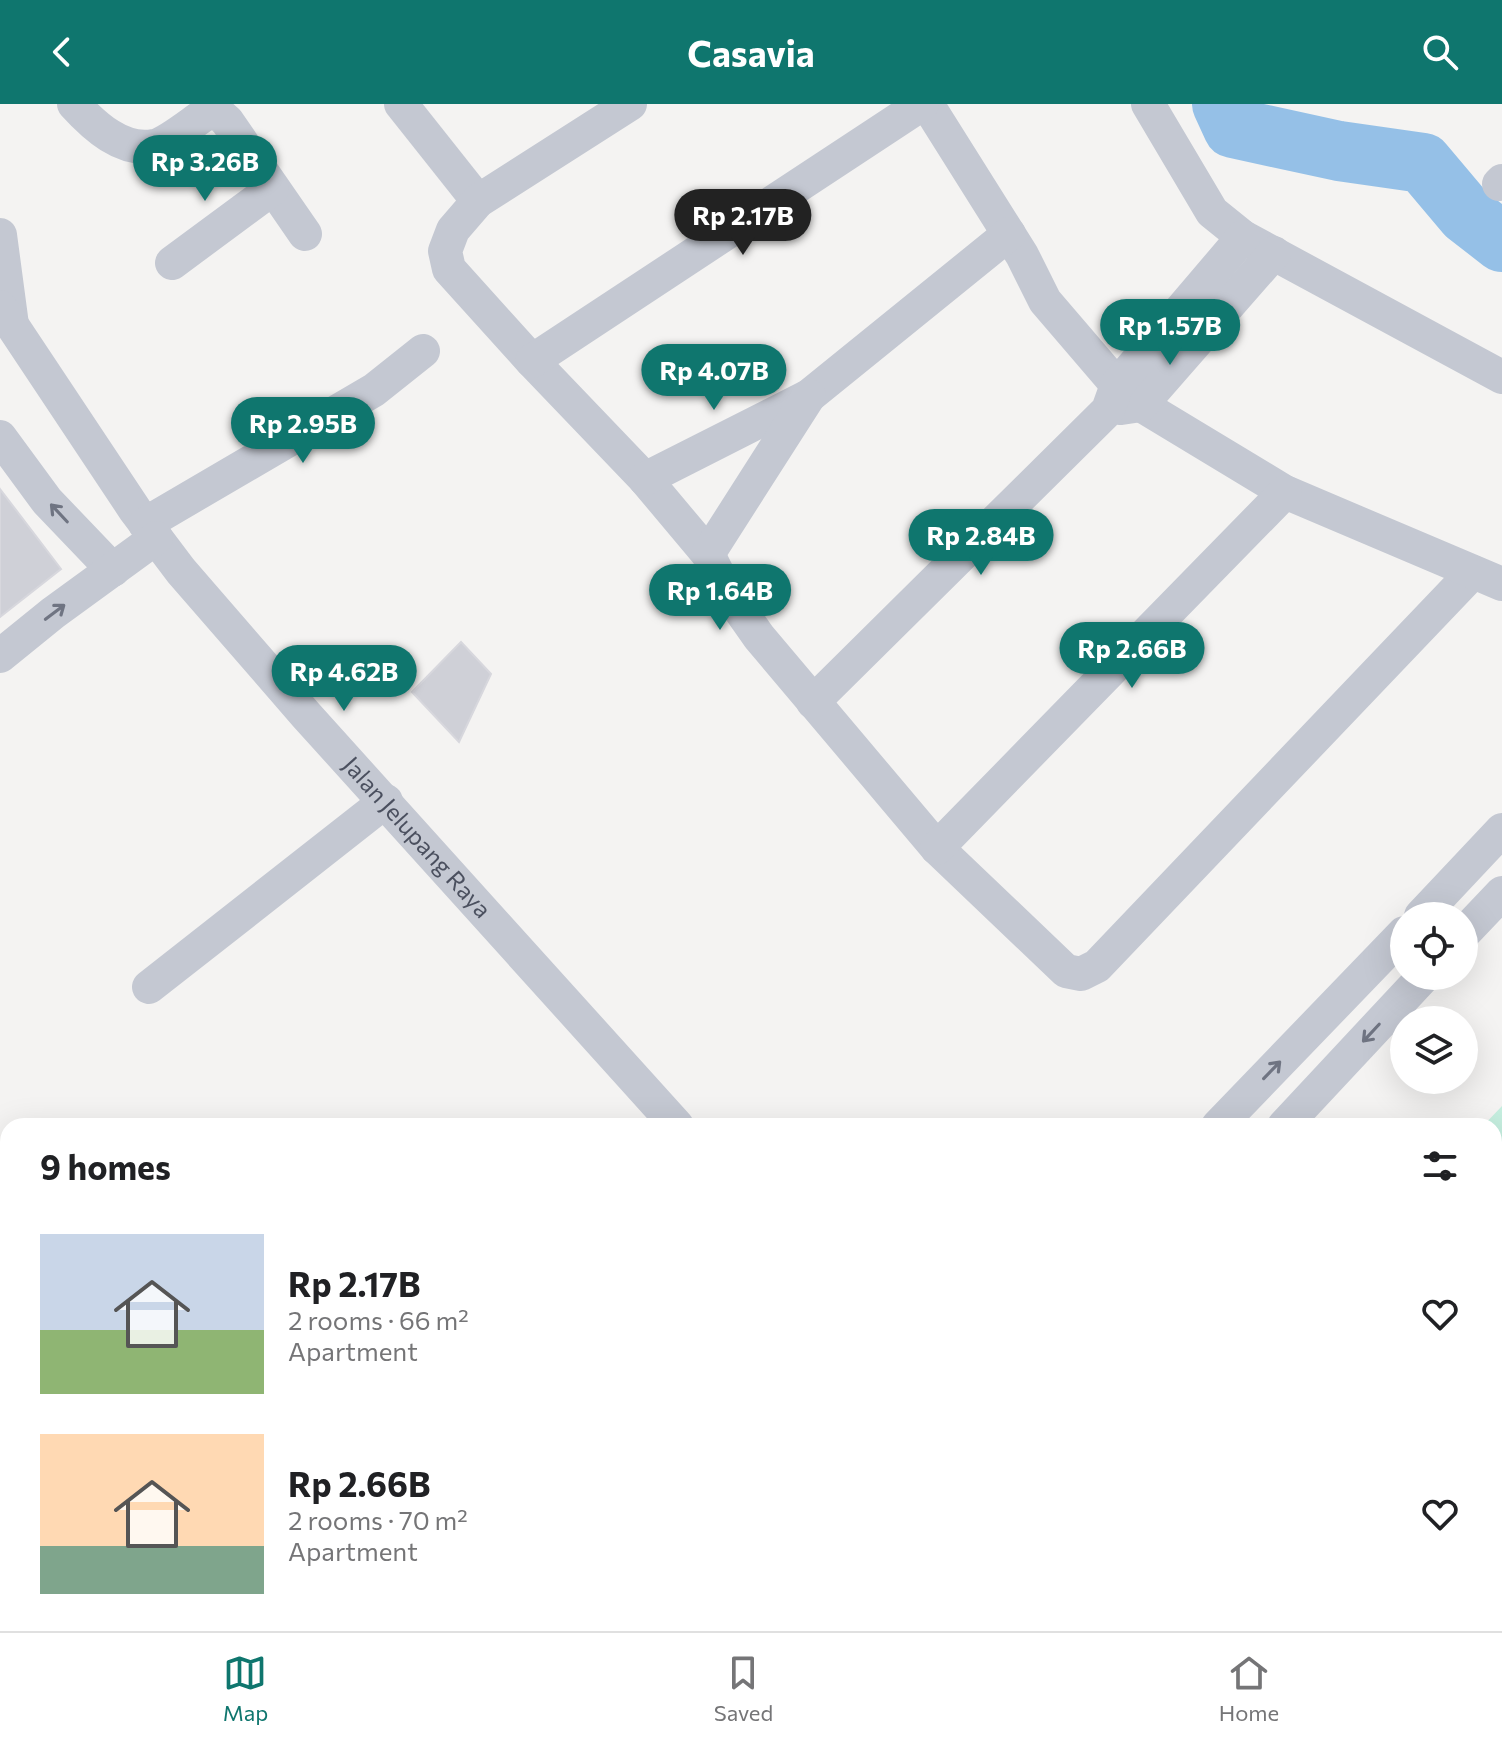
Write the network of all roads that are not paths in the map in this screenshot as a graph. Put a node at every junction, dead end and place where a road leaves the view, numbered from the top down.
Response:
1 (74, 104) edge
2 (401, 104) edge
3 (630, 104) edge
4 (924, 104) edge
5 (1148, 104) edge
6 (272, 189) junction
7 (478, 201) junction
8 (305, 234) dead end
9 (1009, 234) junction
10 (0, 235) edge
11 (1243, 237) junction
12 (1274, 253) junction
13 (172, 263) dead end
14 (6, 316) edge
15 (423, 351) dead end
16 (532, 361) junction
17 (1502, 377) edge
18 (809, 396) junction
19 (1122, 400) junction
20 (0, 437) edge
21 (645, 479) junction
22 (1285, 492) junction
23 (150, 531) junction
24 (708, 554) junction
25 (113, 570) junction
26 (1487, 578) edge
27 (0, 656) edge
28 (813, 702) junction
29 (386, 801) junction
30 (1502, 830) edge
31 (937, 848) junction
32 (1467, 868) junction
33 (1502, 878) edge
34 (1502, 893) edge
35 (1434, 902) edge
36 (1478, 918) edge
37 (1390, 949) edge
38 (149, 987) dead end
39 (1411, 990) edge
40 (670, 1118) edge
41 (1238, 1118) edge
42 (1291, 1118) edge

1 - 6 street
2 - 7 street
3 - 7 street
4 - 9 street
4 - 16 street
5 - 11 street
6 - 8 street
6 - 13 street
7 - 16 street
9 - 18 street
9 - 19 street
10 - 14 street
11 - 12 street
11 - 19 street
12 - 17 street
12 - 19 street
14 - 23 street, Jalan Jelupang Raya
15 - 23 street
16 - 21 street
18 - 21 street
18 - 24 street
19 - 22 street
19 - 28 street
25 -> 20 street
21 - 24 street
22 - 26 street
22 - 31 street
23 - 25 street
23 - 29 street, Jalan Jelupang Raya
24 - 28 street
27 -> 25 street
26 - 31 street
28 - 31 street
29 - 38 street
29 - 40 street, Jalan Jelupang Raya
30 - 32 street
32 - 33 street
32 - 35 street
34 - 36 street
41 -> 37 street
39 -> 42 street

